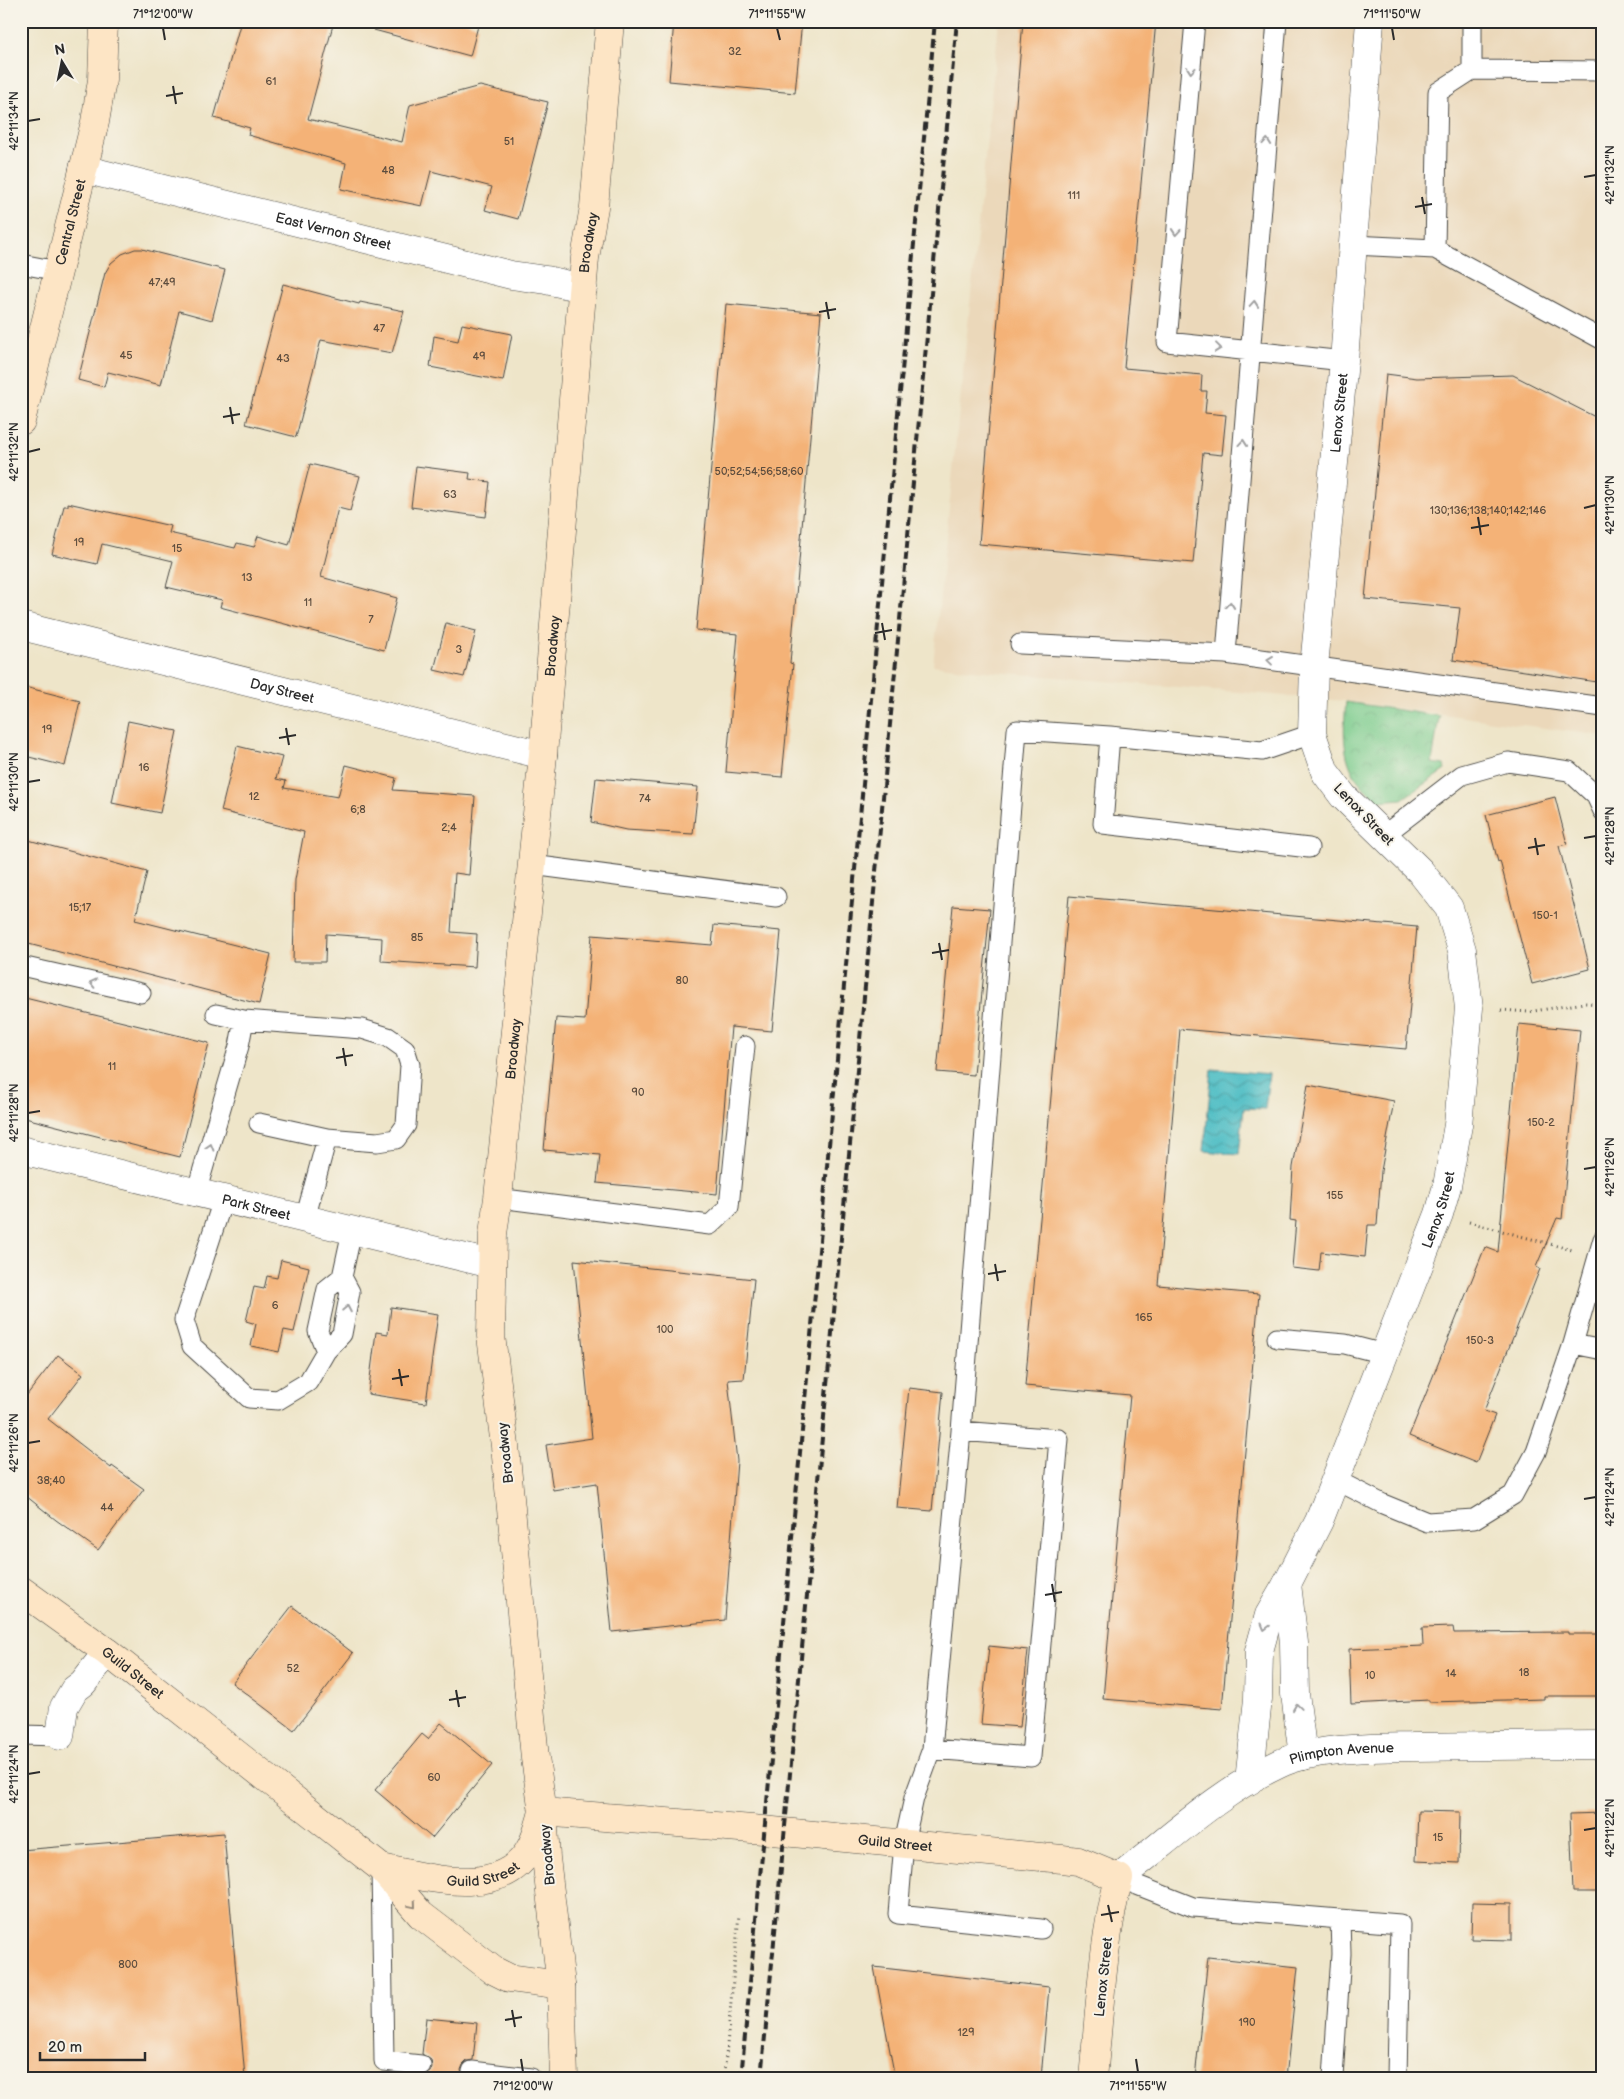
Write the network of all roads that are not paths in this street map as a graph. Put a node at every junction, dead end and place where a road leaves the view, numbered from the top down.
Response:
1 (104, 21) edge
2 (610, 21) edge
3 (1195, 21) edge
4 (1277, 21) edge
5 (1370, 21) edge
6 (1472, 21) edge
7 (1472, 70) junction
8 (1603, 70) edge
9 (83, 169) junction
10 (1353, 245) junction
11 (1435, 249) junction
12 (21, 264) edge
13 (58, 271) junction
14 (583, 288) junction
15 (1603, 340) edge
16 (1250, 352) junction
17 (1344, 361) junction
18 (21, 421) edge
19 (21, 626) edge
20 (1020, 644) dead end
21 (1226, 654) junction
22 (1314, 666) junction
23 (1603, 707) edge
24 (1312, 734) junction
25 (1110, 736) junction
26 (543, 755) junction
27 (1603, 812) edge
28 (1384, 835) junction
29 (1308, 848) dead end
30 (532, 865) junction
31 (776, 897) dead end
32 (21, 966) edge
33 (141, 993) dead end
34 (216, 1014) dead end
35 (244, 1020) junction
36 (745, 1046) dead end
37 (260, 1123) dead end
38 (327, 1138) junction
39 (21, 1150) edge
40 (196, 1193) junction
41 (498, 1198) junction
42 (223, 1200) junction
43 (305, 1219) junction
44 (352, 1230) junction
45 (1601, 1248) edge
46 (491, 1264) junction
47 (1277, 1338) dead end
48 (1573, 1344) junction
49 (1603, 1350) edge
50 (1384, 1354) junction
51 (961, 1432) junction
52 (1336, 1480) junction
53 (1287, 1584) junction
54 (21, 1590) edge
55 (107, 1652) junction
56 (21, 1735) edge
57 (60, 1736) joint
58 (1603, 1745) edge
59 (932, 1749) junction
60 (1303, 1756) junction
61 (1249, 1781) junction
62 (543, 1812) junction
63 (904, 1843) junction
64 (381, 1868) junction
65 (1119, 1878) junction
66 (1340, 1919) junction
67 (1041, 1928) dead end
68 (561, 1985) junction
69 (421, 2065) dead end
70 (472, 2070) dead end
71 (531, 2078) edge
72 (564, 2078) edge
73 (1093, 2078) edge
74 (1333, 2078) edge
75 (1397, 2078) edge

1 - 9 street, Central Street
2 - 14 street, Broadway
3 -> 16 lane
16 -> 4 lane
5 - 10 street, Lenox Street
6 - 7 lane
7 - 8 lane
7 - 11 lane
9 - 13 street, Central Street
9 - 14 street, East Vernon Street
10 - 11 lane
10 - 17 street, Lenox Street
11 - 15 lane
12 - 13 lane
13 - 18 street, Central Street
14 - 26 street, Broadway
16 - 17 lane
21 -> 16 lane
17 - 22 street, Lenox Street
19 - 26 street, Day Street
20 - 21 lane
22 -> 21 lane
22 - 23 lane
22 - 24 street, Lenox Street
24 - 25 lane
24 - 28 street, Lenox Street
25 - 29 lane
25 - 51 lane
26 - 30 street, Broadway
27 - 28 lane
28 - 50 street, Lenox Street
30 - 31 lane
30 - 41 street, Broadway
33 -> 32 lane
34 - 35 lane
35 - 38 lane
40 -> 35 lane
36 - 41 lane
37 - 38 lane
38 - 43 lane
39 - 40 street, Park Street
40 - 42 street, Park Street
41 - 46 street, Broadway
42 - 43 street, Park Street
42 - 44 lane
43 - 44 street, Park Street
44 - 46 street, Park Street
45 - 48 lane
46 - 62 street, Broadway
47 - 50 lane
48 - 49 lane
48 - 52 lane
50 - 52 street, Lenox Street
51 - 59 lane
51 - 59 lane
52 - 53 street, Lenox Street
60 -> 53 street
53 -> 61 street, Lenox Street
54 - 55 street, Guild Street
55 - 57 street
55 - 64 street, Guild Street
56 - 57 lane
58 - 60 street, Plimpton Avenue
59 - 63 lane
60 - 61 street, Plimpton Avenue
61 - 65 street, Plimpton Avenue
62 - 63 street, Guild Street
62 - 64 street, Guild Street
62 - 68 street, Broadway
63 - 65 street, Guild Street
63 - 67 lane
64 -> 68 street
64 - 69 lane
65 - 66 lane
65 - 73 street, Lenox Street
66 - 74 lane
66 - 75 lane
68 - 72 street, Broadway
70 - 71 lane

